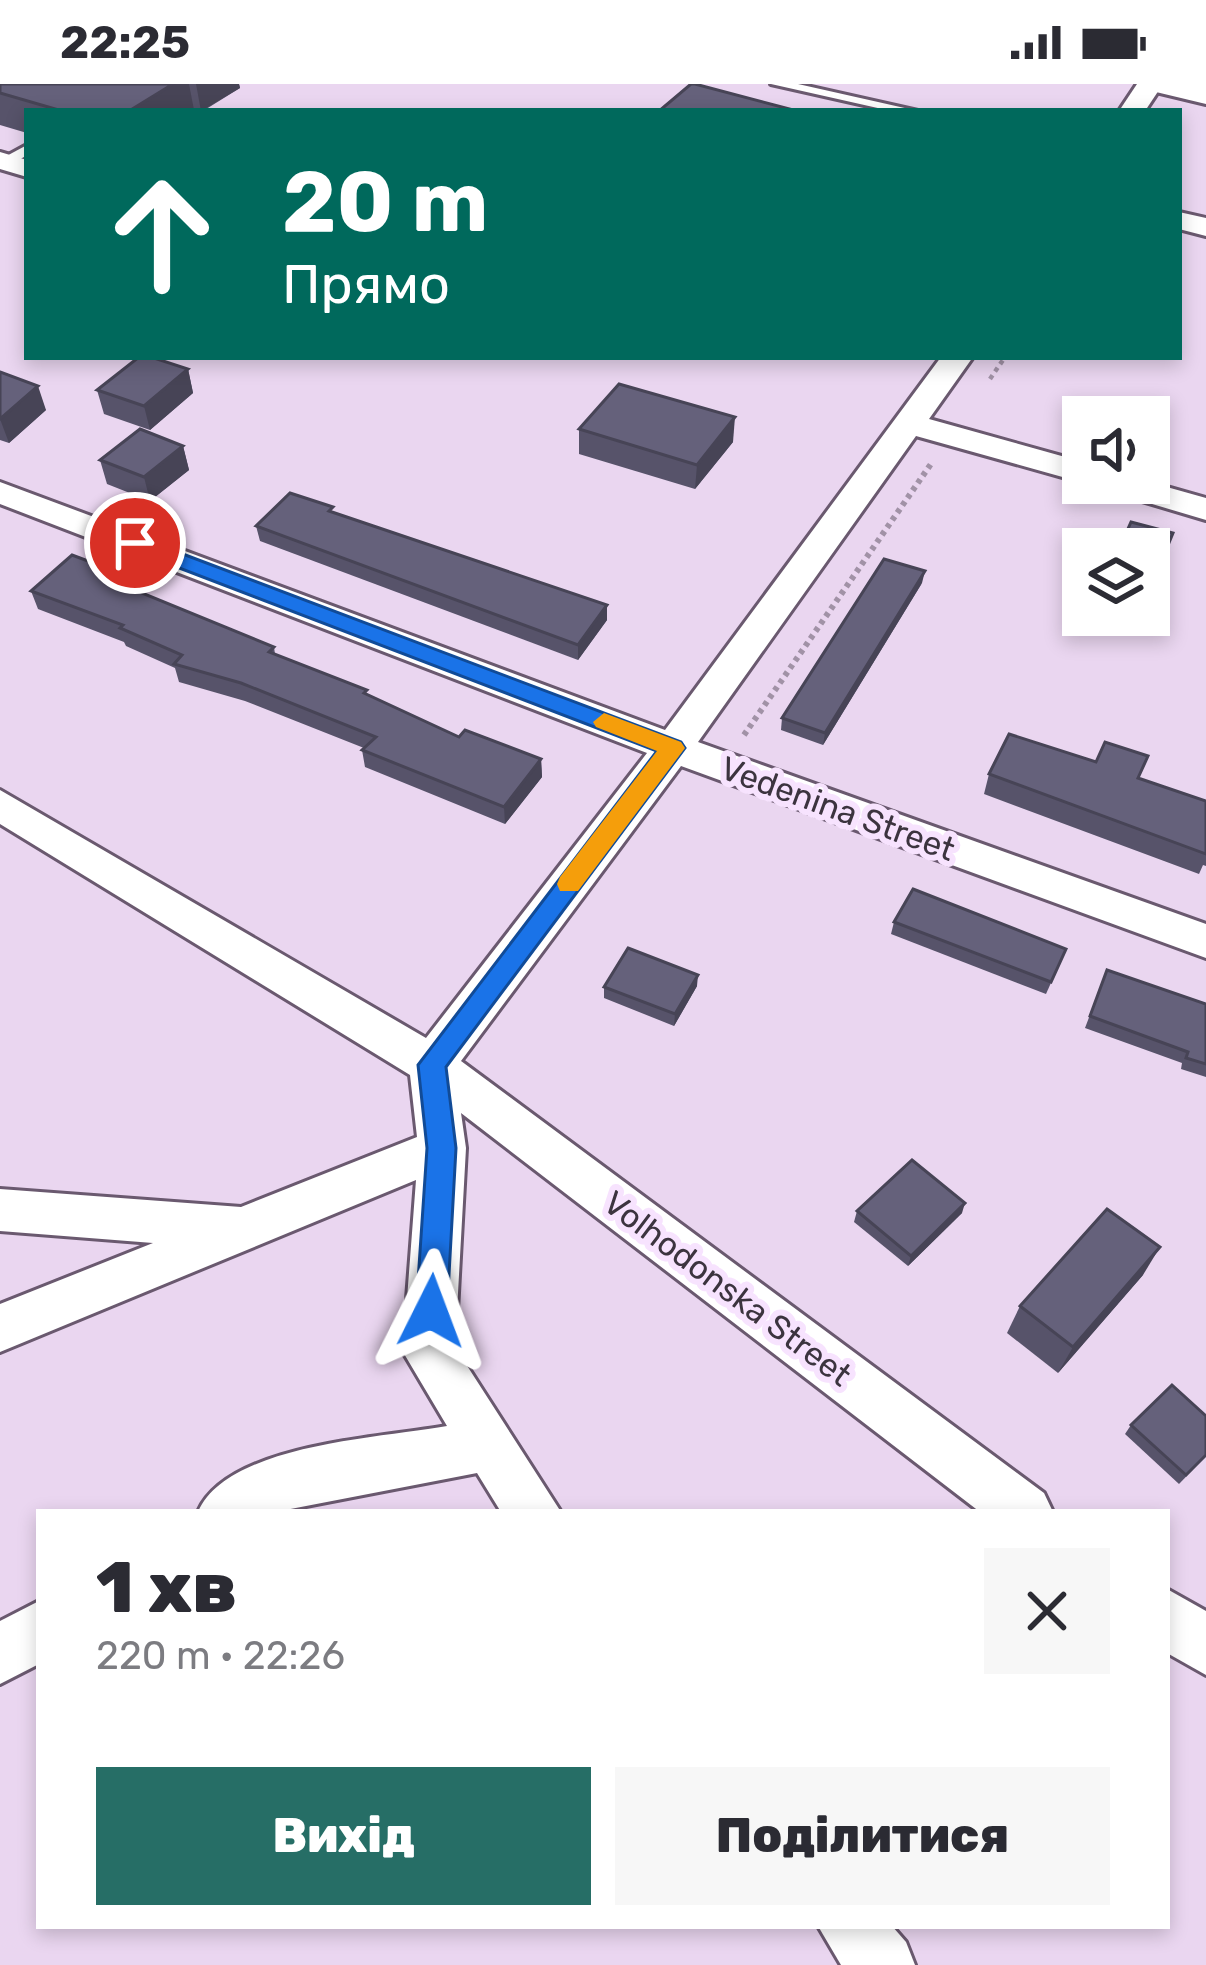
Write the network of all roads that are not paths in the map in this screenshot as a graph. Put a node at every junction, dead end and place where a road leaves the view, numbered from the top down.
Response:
1 (778, 84) edge
2 (1169, 84) edge
3 (1206, 93) edge
4 (896, 108) edge
5 (955, 360) edge
6 (907, 423) junction
7 (1062, 467) edge
8 (0, 492) edge
9 (1170, 498) edge
10 (1206, 508) edge
11 (673, 748) junction
12 (0, 805) edge
13 (1206, 941) edge
14 (432, 1065) junction
15 (442, 1148) junction
16 (0, 1210) edge
17 (247, 1228) junction
18 (0, 1328) edge
19 (489, 1445) junction
20 (231, 1509) edge
21 (531, 1509) edge
22 (1020, 1509) edge
23 (1170, 1620) edge
24 (36, 1632) edge
25 (1206, 1646) edge
26 (0, 1655) edge
27 (853, 1929) edge
28 (883, 1965) edge

1 - 4 lane
2 - 3 main road
5 - 6 street
6 - 7 street
6 - 11 street
8 - 11 street, Vedenina Street
9 - 10 street
11 - 13 street, Vedenina Street
11 - 14 street
12 - 14 street
14 - 15 street
14 - 22 street, Volhodonska Street
15 - 17 street
15 - 19 street
16 - 17 street
17 - 18 street
19 - 20 street
19 - 21 street
23 - 25 street
24 - 26 street
27 - 28 street

